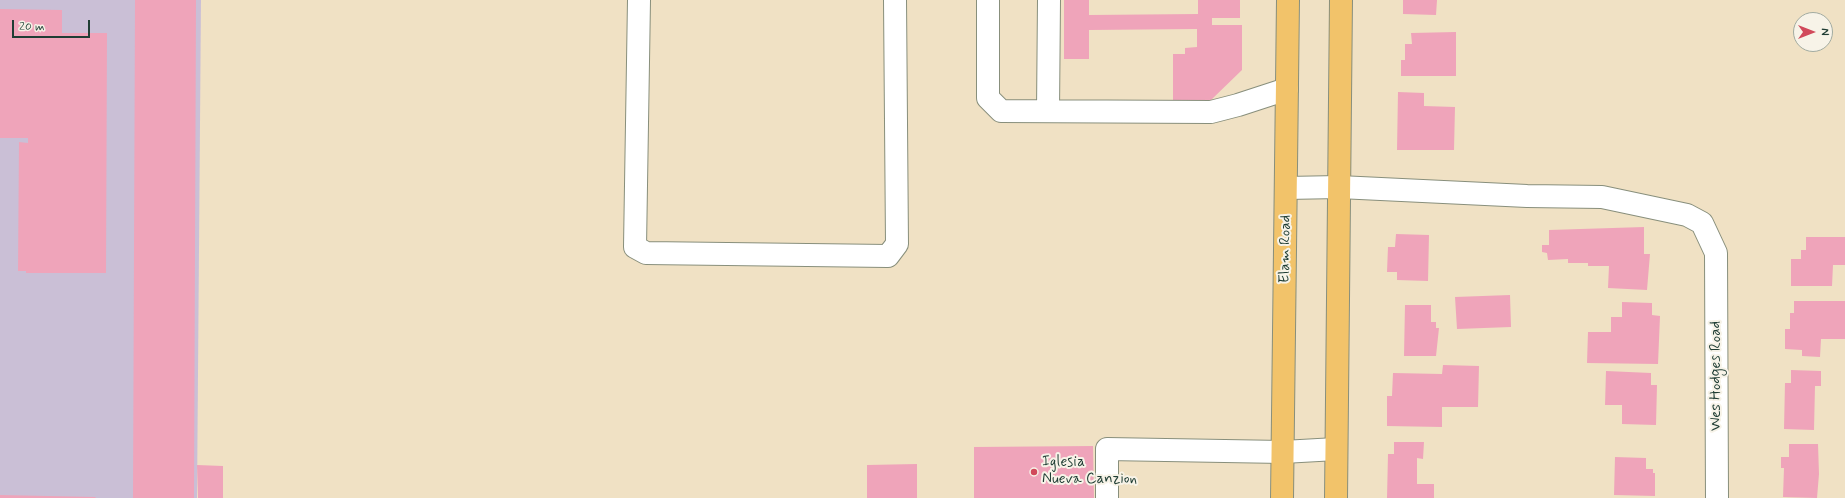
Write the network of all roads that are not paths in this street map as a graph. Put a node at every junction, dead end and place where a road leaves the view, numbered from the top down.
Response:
1 (639, 0) edge
2 (895, 0) edge
3 (988, 0) edge
4 (1049, 0) edge
5 (1288, 0) edge
6 (1341, 0) edge
7 (1287, 89) junction
8 (1048, 111) junction
9 (1339, 187) junction
10 (1286, 188) junction
11 (1336, 449) junction
12 (1283, 452) junction
13 (1107, 498) edge
14 (1282, 498) edge
15 (1336, 498) edge
16 (1717, 498) edge

1 - 2 street
3 - 8 street
4 - 8 street
5 - 7 main road, Elam Road
6 - 9 main road
7 - 8 street
7 - 10 main road, Elam Road
9 - 10 street
9 - 11 main road
9 - 16 street, Wes Hodges Road
10 - 12 main road, Elam Road
11 - 12 street
11 - 15 main road
12 - 13 street
12 - 14 main road, Elam Road

